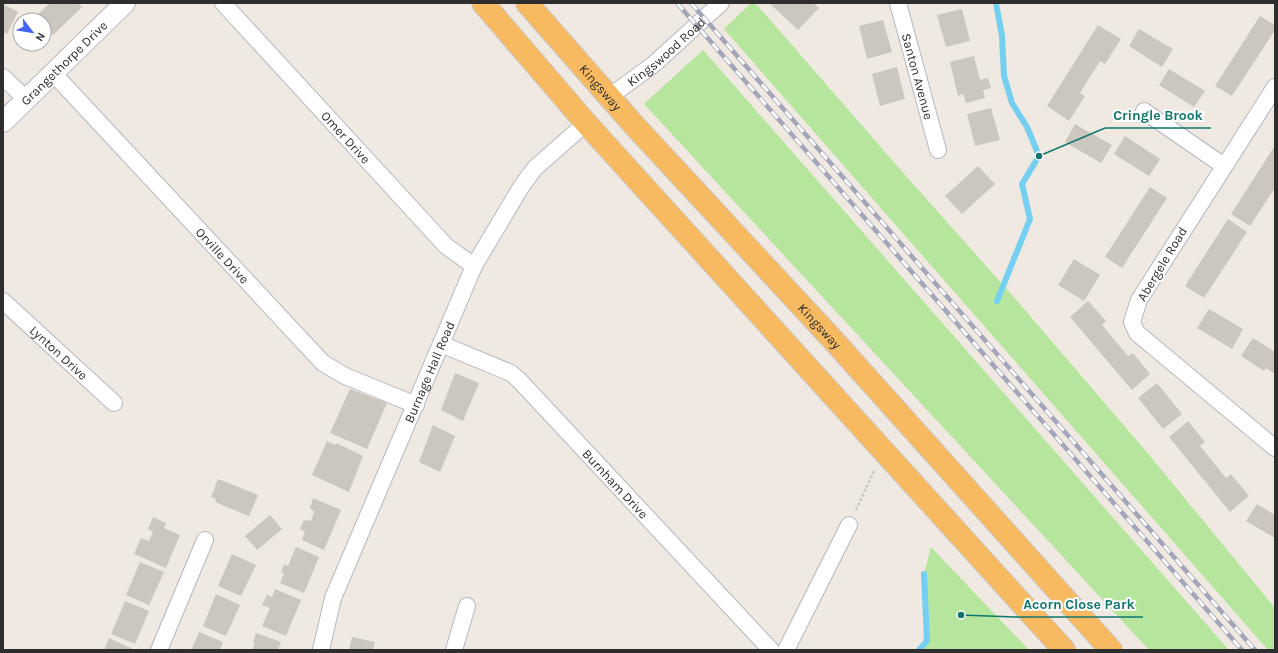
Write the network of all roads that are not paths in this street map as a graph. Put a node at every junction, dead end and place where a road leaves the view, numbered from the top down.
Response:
1 (125, 3) edge
2 (223, 3) edge
3 (483, 3) edge
4 (527, 3) edge
5 (721, 3) edge
6 (898, 3) edge
7 (53, 73) junction
8 (3, 77) edge
9 (1275, 87) edge
10 (609, 97) junction
11 (26, 99) junction
12 (1144, 111) dead end
13 (3, 122) edge
14 (586, 123) junction
15 (938, 150) dead end
16 (1224, 166) junction
17 (474, 266) junction
18 (3, 302) edge
19 (441, 344) junction
20 (114, 403) dead end
21 (416, 405) junction
22 (1275, 448) edge
23 (849, 525) road end
24 (205, 540) dead end
25 (467, 606) dead end
26 (159, 650) edge
27 (321, 650) edge
28 (454, 650) edge
29 (771, 650) edge
30 (786, 650) edge
31 (1064, 650) edge
32 (1111, 650) edge

1 - 7 street, Grangethorpe Drive
2 - 17 street, Omer Drive
3 - 14 highway
4 - 10 highway, Kingsway
5 - 10 street, Kingswood Road
6 - 15 street, Santon Avenue
7 - 11 street, Grangethorpe Drive
7 - 21 street, Orville Drive
8 - 11 street
9 - 16 street, Abergele Road
10 - 32 highway, Kingsway
11 - 13 street, Grangethorpe Drive
12 - 16 street
14 - 17 street, Burnage Hall Road
14 - 31 highway
16 - 22 street, Abergele Road
17 - 19 street, Burnage Hall Road
18 - 20 street, Lynton Drive
19 - 21 street, Burnage Hall Road
19 - 29 street, Burnham Drive
21 - 27 street, Burnage Hall Road
23 - 30 street
24 - 26 street
25 - 28 street

